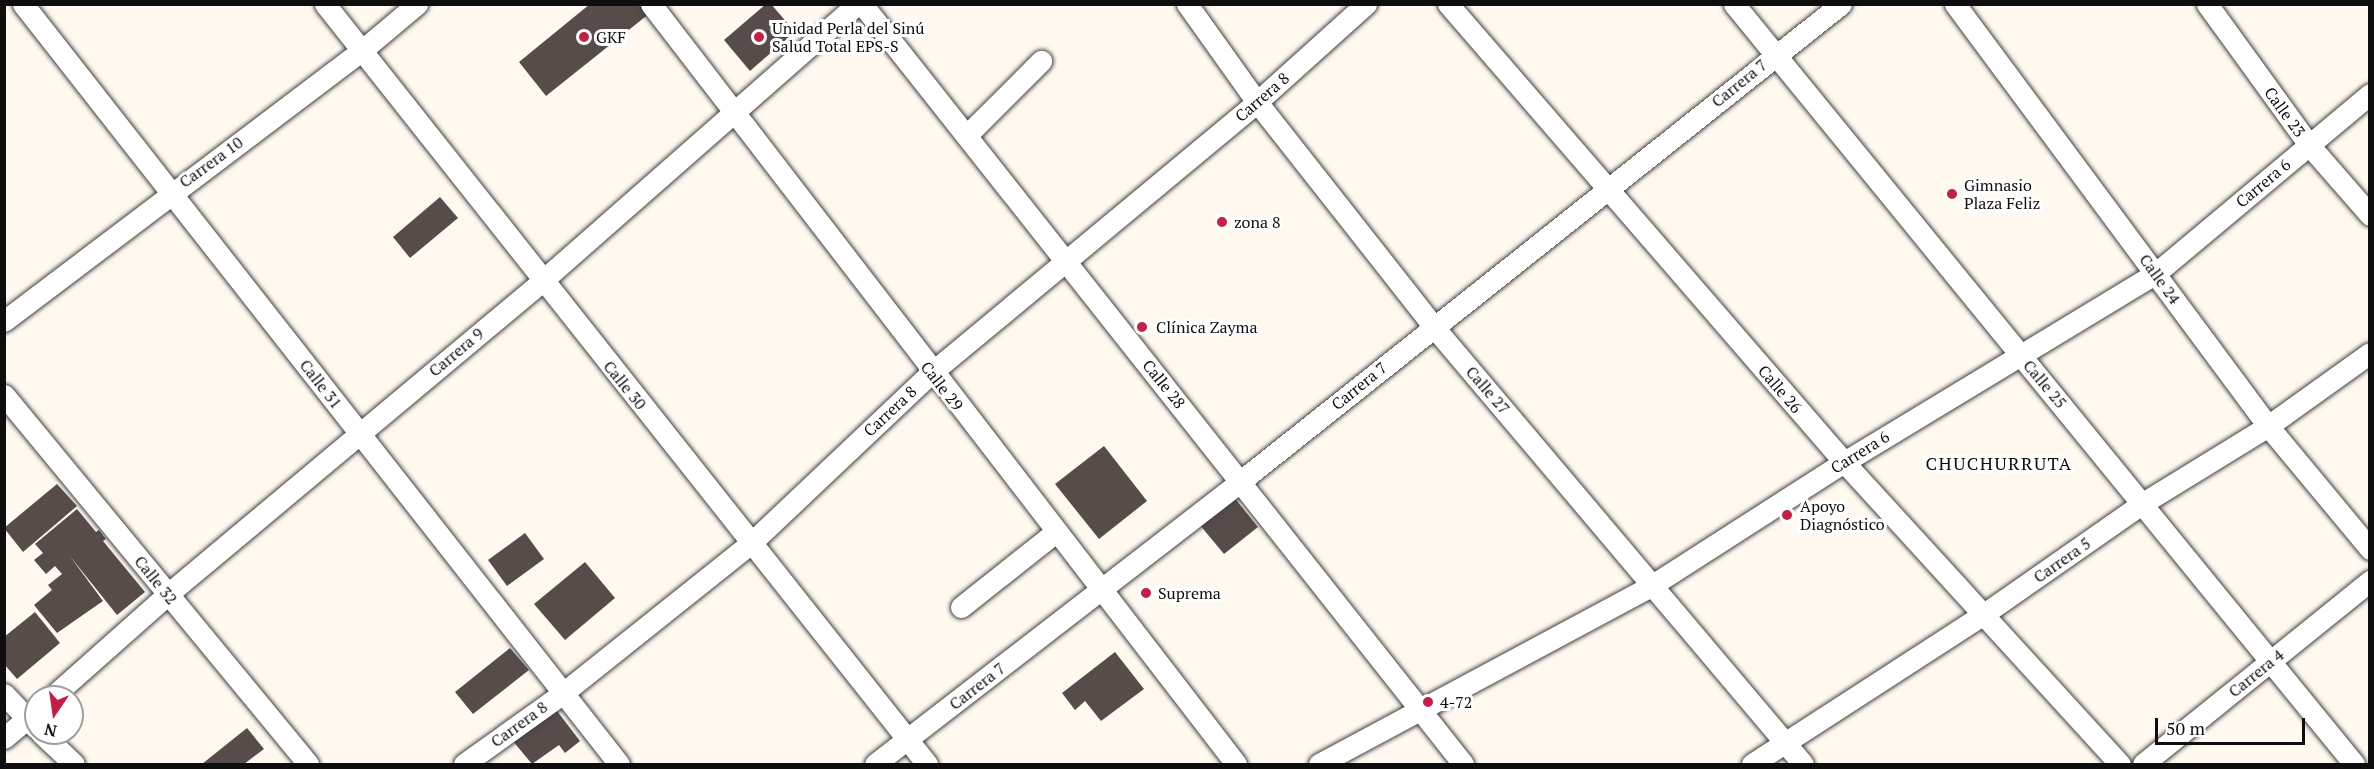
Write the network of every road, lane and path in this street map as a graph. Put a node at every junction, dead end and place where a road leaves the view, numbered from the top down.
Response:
1 (23, 4) edge
2 (325, 4) edge
3 (417, 4) edge
4 (651, 4) edge
5 (857, 4) edge
6 (862, 4) edge
7 (1187, 4) edge
8 (1366, 4) edge
9 (1448, 4) edge
10 (1734, 4) edge
11 (1840, 4) edge
12 (1955, 4) edge
13 (2207, 4) edge
14 (360, 52) junction
15 (1774, 55) junction
16 (1041, 61) dead end
17 (2370, 94) edge
18 (1257, 102) junction
19 (734, 110) junction
20 (967, 135) junction
21 (2309, 145) junction
22 (1606, 190) junction
23 (170, 192) junction
24 (2370, 215) edge
25 (1065, 262) junction
26 (2156, 273) junction
27 (542, 280) junction
28 (4, 321) edge
29 (1433, 326) junction
30 (2370, 352) edge
31 (2019, 353) junction
32 (931, 372) junction
33 (4, 395) edge
34 (2268, 426) junction
35 (359, 433) junction
36 (1844, 462) junction
37 (1242, 480) junction
38 (2143, 503) junction
39 (1057, 531) junction
40 (751, 543) junction
41 (2370, 549) edge
42 (2370, 581) edge
43 (1654, 584) junction
44 (1101, 587) junction
45 (168, 594) junction
46 (961, 607) dead end
47 (1981, 616) junction
48 (2269, 662) junction
49 (66, 685) edge
50 (562, 693) junction
51 (4, 694) edge
52 (1420, 710) junction
53 (24, 713) edge
54 (24, 728) edge
55 (4, 738) edge
56 (908, 740) junction
57 (1784, 742) junction
58 (55, 745) edge
59 (74, 765) edge
60 (308, 765) edge
61 (464, 765) edge
62 (619, 765) edge
63 (875, 765) edge
64 (927, 765) edge
65 (1236, 765) edge
66 (1319, 765) edge
67 (1463, 765) edge
68 (1752, 765) edge
69 (1803, 765) edge
70 (2120, 765) edge
71 (2143, 765) edge
72 (2354, 765) edge

1 - 23 street, Calle 31
2 - 14 street, Calle 30
3 - 14 street, Carrera 10
4 - 19 street, Calle 29
5 - 19 street, Carrera 9
6 - 20 street, Calle 28
7 - 18 street, Calle 27
8 - 18 street, Carrera 8
9 - 22 street, Calle 26
10 - 15 street, Calle 25
11 - 15 street, Carrera 7
12 - 26 street, Calle 24
13 - 21 street, Calle 23
14 - 23 street, Carrera 10
14 - 27 street, Calle 30
15 - 22 street, Carrera 7
15 - 31 street, Calle 25
16 - 20 street
17 - 21 street, Carrera 6
18 - 25 street, Carrera 8
18 - 29 street, Calle 27
19 - 27 street, Carrera 9
19 - 32 street, Calle 29
20 - 25 street, Calle 28
21 - 24 street, Calle 23
21 - 26 street, Carrera 6
22 - 29 street, Carrera 7
22 - 36 street, Calle 26
23 - 28 street, Carrera 10
23 - 35 street, Calle 31
25 - 32 street, Carrera 8
25 - 37 street, Calle 28
26 - 31 street, Carrera 6
26 - 34 street, Calle 24
27 - 35 street, Carrera 9
27 - 40 street, Calle 30
29 - 37 street, Carrera 7
29 - 43 street, Calle 27
30 - 34 street, Carrera 5
31 - 36 street, Carrera 6
31 - 38 street, Calle 25
32 - 39 street, Calle 29
32 - 40 street, Carrera 8
33 - 45 street, Calle 32
34 - 38 street, Carrera 5
34 - 41 street, Calle 24
35 - 45 street, Carrera 9
35 - 50 street, Calle 31
36 - 43 street, Carrera 6
36 - 47 street, Calle 26
37 - 44 street, Carrera 7
37 - 52 street, Calle 28
38 - 47 street, Carrera 5
38 - 48 street, Calle 25
39 - 44 street, Calle 29
39 - 46 street
40 - 50 street, Carrera 8
40 - 56 street, Calle 30
42 - 48 street, Carrera 4
43 - 52 street, Carrera 6
43 - 57 street, Calle 27
44 - 56 street, Carrera 7
44 - 65 street, Calle 29
45 - 49 street, Carrera 9
45 - 60 street, Calle 32
47 - 57 street, Carrera 5
47 - 70 street, Calle 26
48 - 71 street, Carrera 4
48 - 72 street, Calle 25
50 - 61 street, Carrera 8
50 - 62 street, Calle 31
51 - 53 street
52 - 66 street, Carrera 6
52 - 67 street, Calle 28
54 - 55 street
56 - 63 street, Carrera 7
56 - 64 street, Calle 30
57 - 68 street, Carrera 5
57 - 69 street, Calle 27
58 - 59 street

